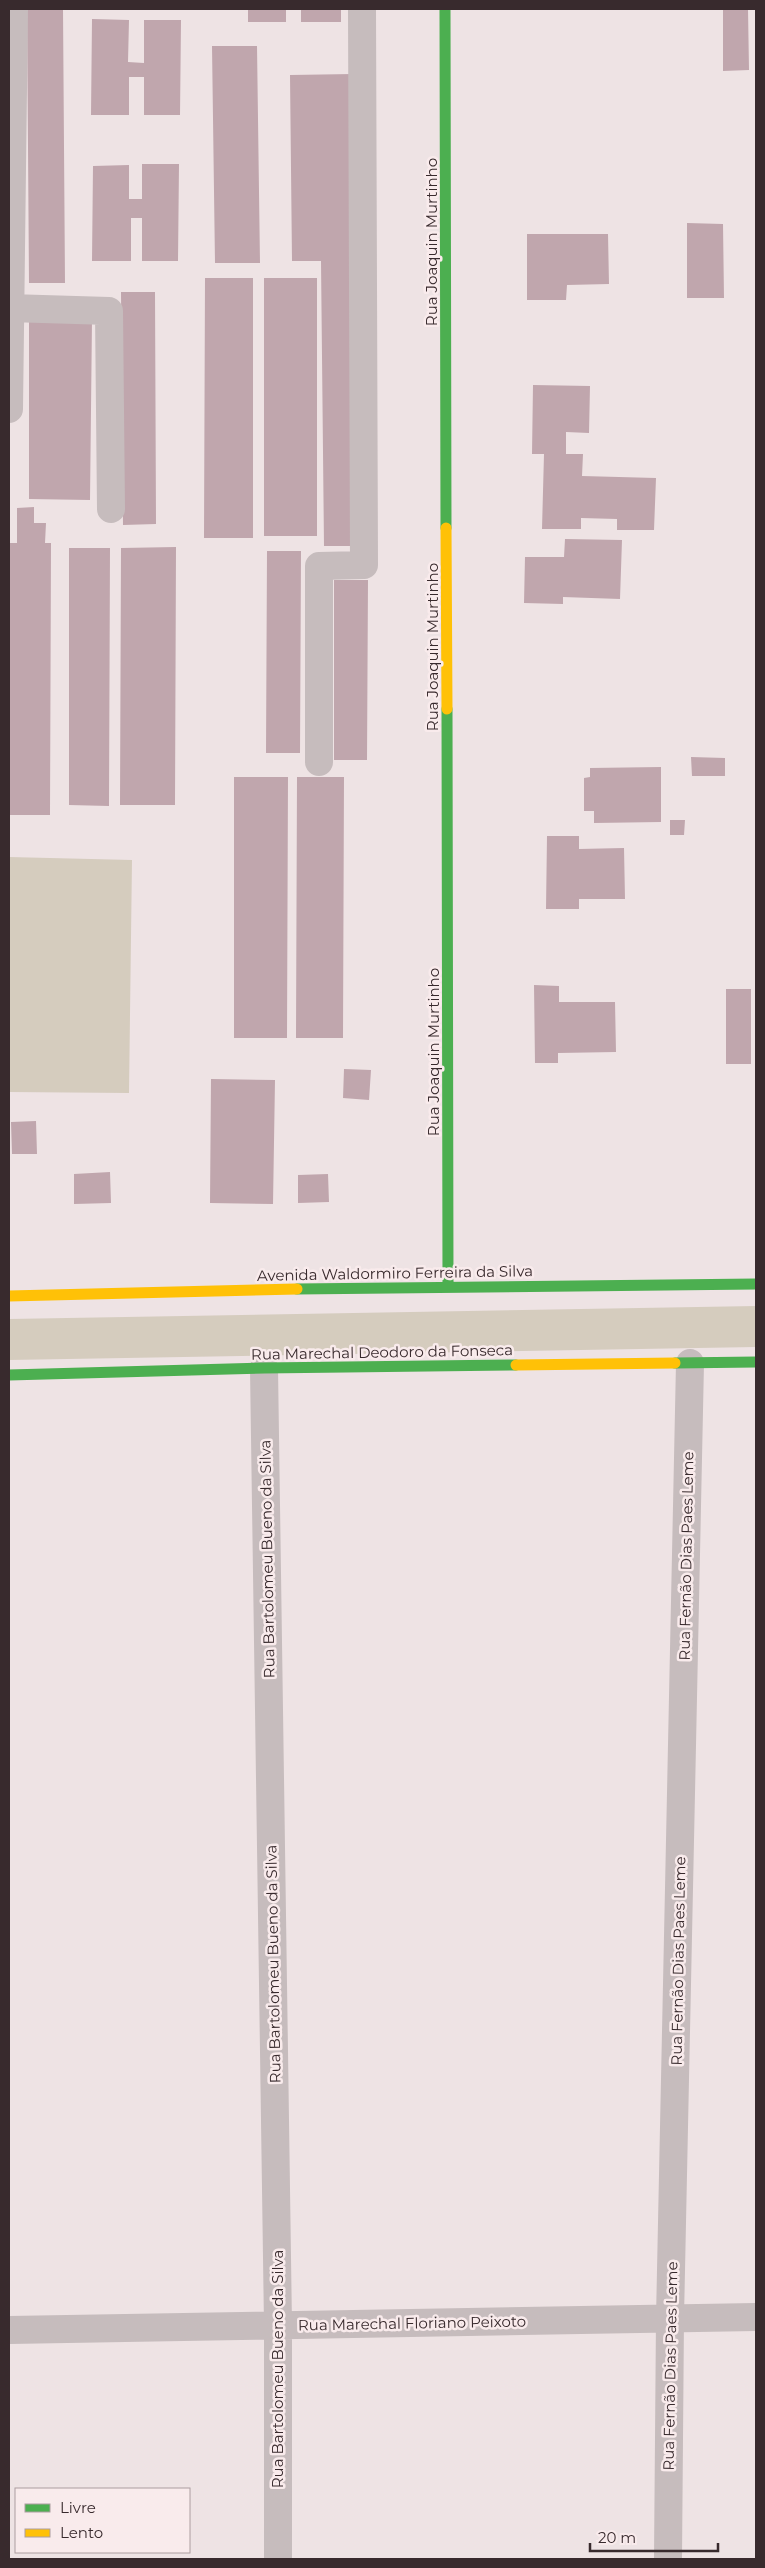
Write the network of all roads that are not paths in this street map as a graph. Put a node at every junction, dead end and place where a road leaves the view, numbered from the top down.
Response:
1 (14, 9) edge
2 (362, 9) edge
3 (445, 9) edge
4 (9, 308) edge
5 (9, 409) edge
6 (111, 509) dead end
7 (319, 762) dead end
8 (756, 1284) edge
9 (448, 1286) junction
10 (9, 1296) edge
11 (756, 1362) edge
12 (690, 1363) junction
13 (264, 1368) junction
14 (9, 1375) edge
15 (756, 2317) edge
16 (670, 2318) junction
17 (278, 2325) junction
18 (9, 2330) edge
19 (278, 2559) edge
20 (668, 2559) edge

1 - 4 street
2 - 7 street
3 - 9 street, Rua Joaquin Murtinho
4 - 5 street
4 - 6 street
8 - 9 street, Avenida Waldormiro Ferreira da Silva
9 - 10 street, Avenida Waldormiro Ferreira da Silva
11 - 12 street, Rua Marechal Deodoro da Fonseca
12 - 13 street, Rua Marechal Deodoro da Fonseca
12 - 16 street, Rua Fernão Dias Paes Leme
13 - 14 street, Rua Marechal Deodoro da Fonseca
13 - 17 street, Rua Bartolomeu Bueno da Silva
15 - 16 street, Rua Marechal Floriano Peixoto
16 - 17 street, Rua Marechal Floriano Peixoto
16 - 20 street, Rua Fernão Dias Paes Leme
17 - 18 street, Rua Marechal Floriano Peixoto
17 - 19 street, Rua Bartolomeu Bueno da Silva

